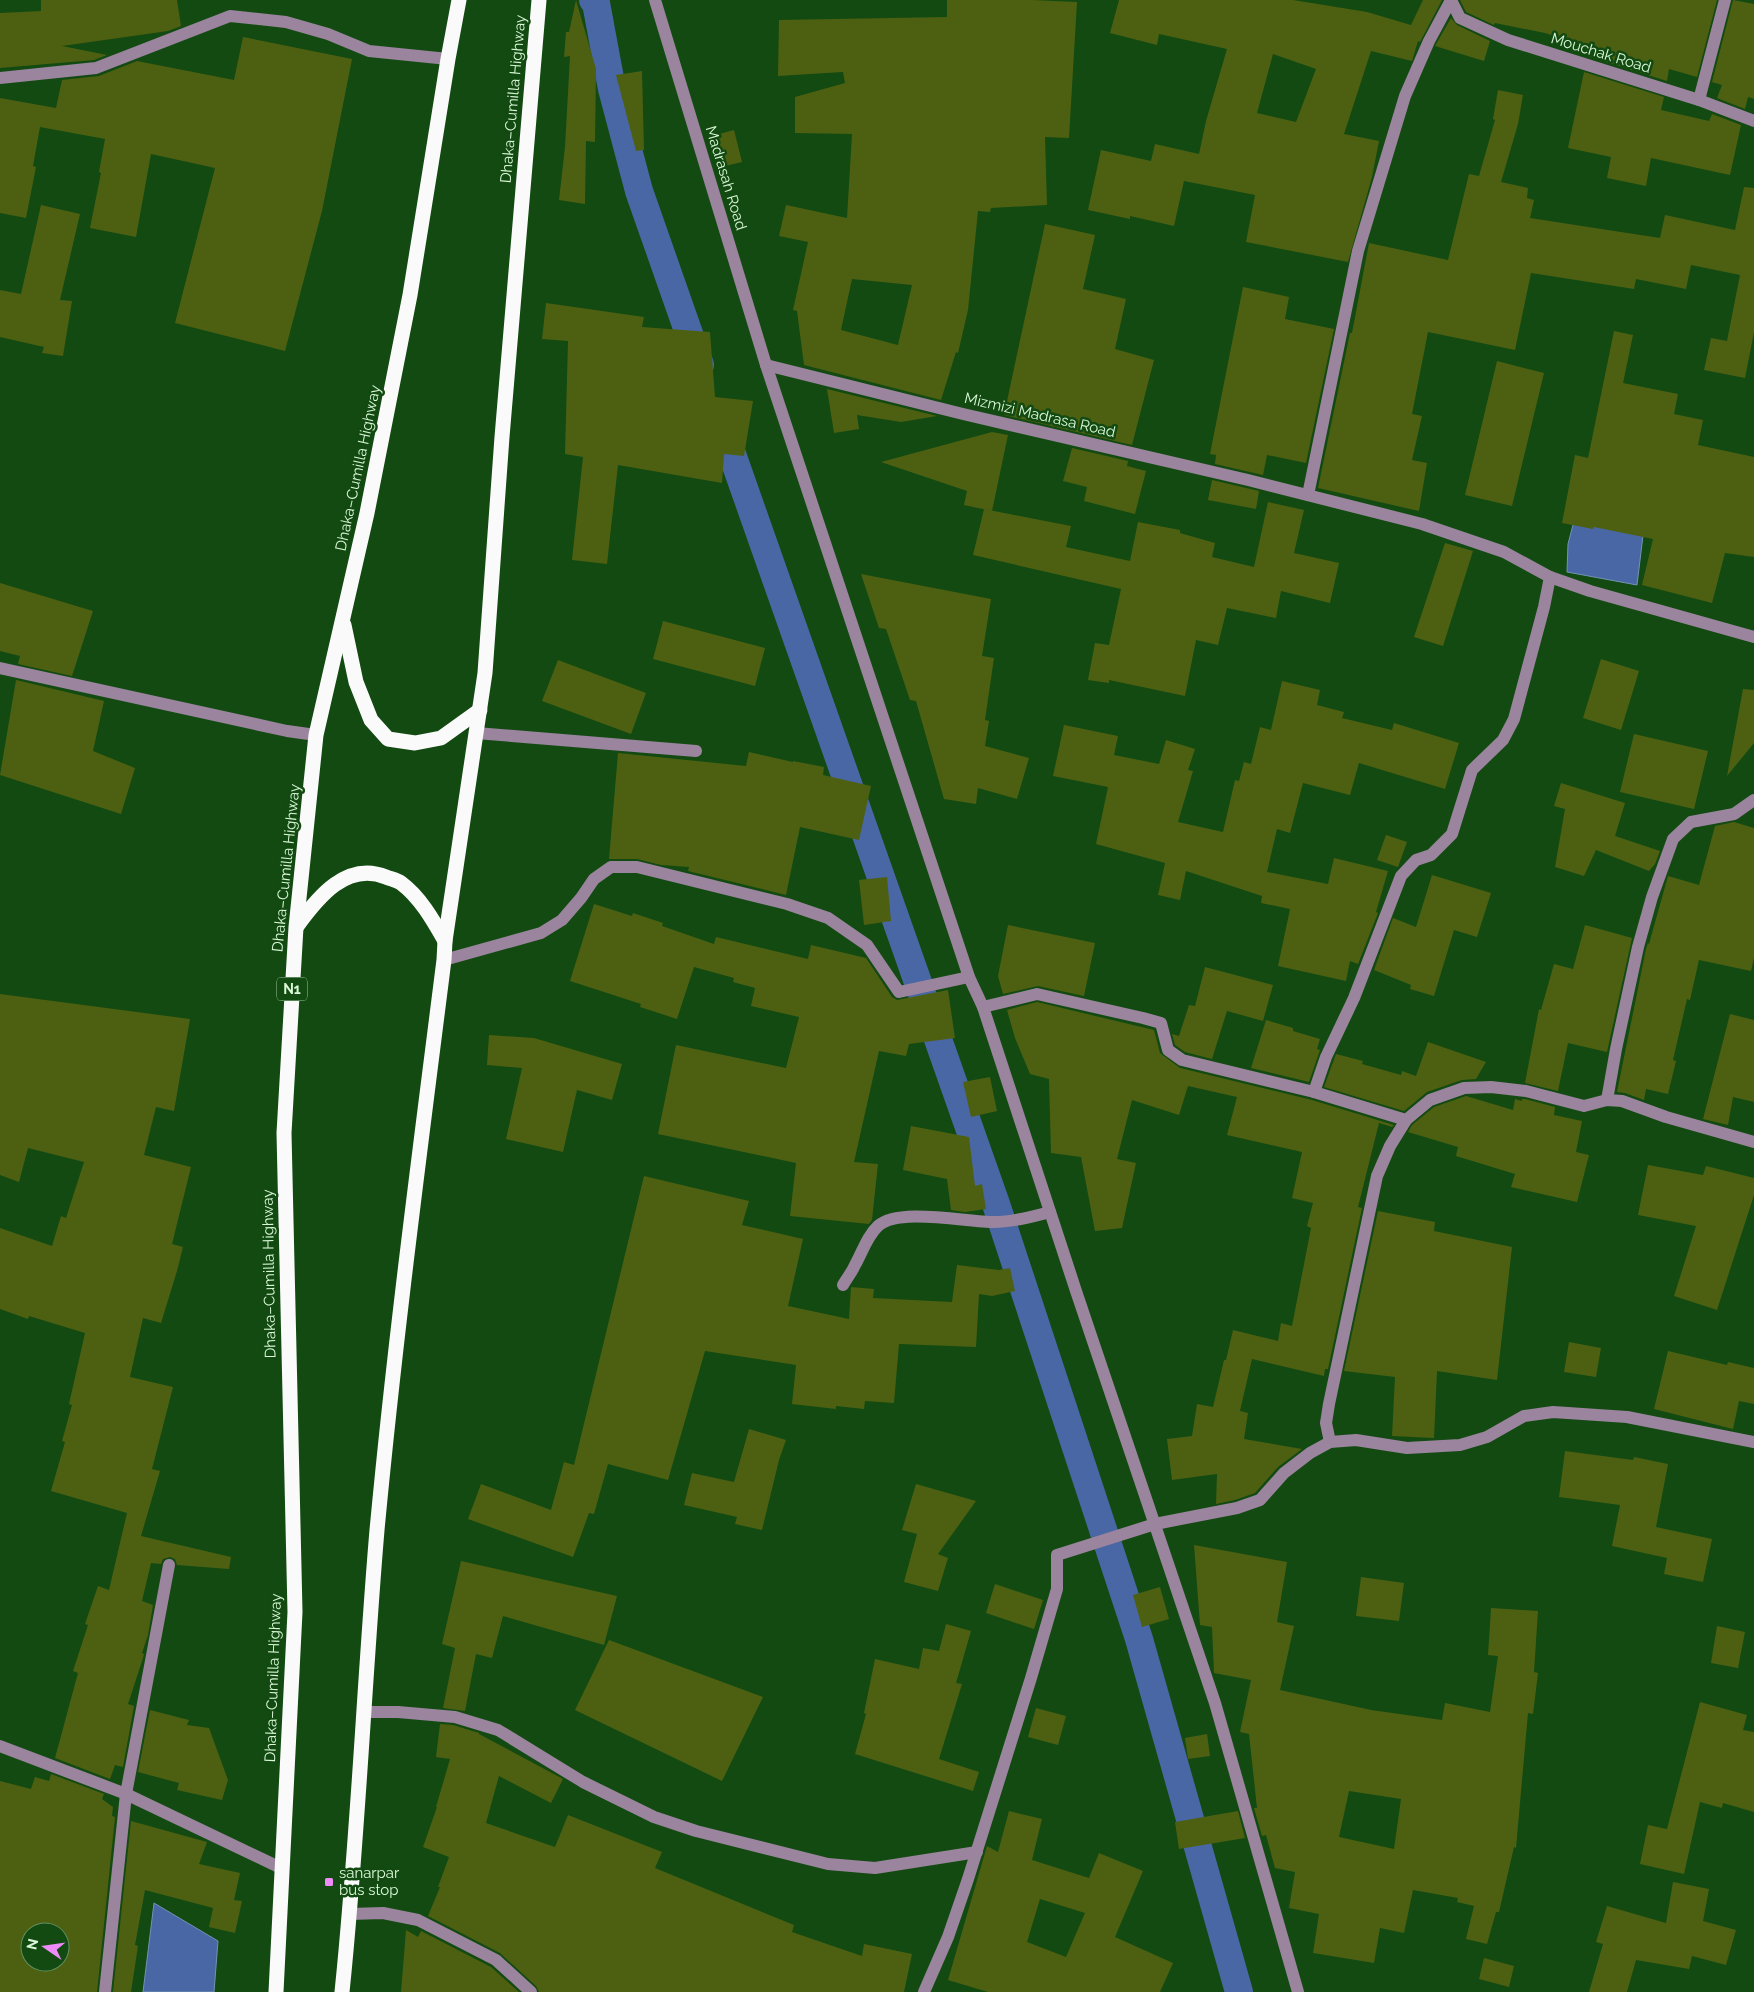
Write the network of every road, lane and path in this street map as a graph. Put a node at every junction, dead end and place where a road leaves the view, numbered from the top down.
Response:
1 (459, 0) edge
2 (538, 0) edge
3 (654, 0) edge
4 (1724, 0) edge
5 (1451, 1) edge
6 (448, 59) junction
7 (0, 78) edge
8 (1699, 100) junction
9 (1754, 120) edge
10 (766, 365) junction
11 (1308, 495) junction
12 (1550, 577) junction
13 (343, 619) junction
14 (1754, 637) edge
15 (0, 668) edge
16 (480, 710) junction
17 (476, 733) junction
18 (316, 735) junction
19 (696, 751) dead end
20 (1754, 800) edge
21 (296, 927) junction
22 (445, 940) junction
23 (444, 960) junction
24 (969, 977) junction
25 (983, 1007) junction
26 (1314, 1092) junction
27 (1607, 1100) junction
28 (1406, 1120) junction
29 (1754, 1142) edge
30 (1050, 1212) junction
31 (843, 1285) dead end
32 (1330, 1442) junction
33 (1754, 1442) edge
34 (1155, 1524) junction
35 (169, 1565) dead end
36 (364, 1712) junction
37 (0, 1746) edge
38 (126, 1794) junction
39 (977, 1852) junction
40 (282, 1868) junction
41 (350, 1914) junction
42 (105, 1992) edge
43 (276, 1992) edge
44 (342, 1992) edge
45 (531, 1992) edge
46 (924, 1992) edge
47 (1298, 1992) edge

1 - 6 highway, Dhaka–Cumilla Highway / N1
2 - 16 highway, Dhaka–Cumilla Highway
3 - 10 street, Madrasah Road
4 - 8 street
5 - 8 street, Mouchak Road
5 - 11 street
6 - 7 street
6 - 13 highway, Dhaka–Cumilla Highway / N1
8 - 9 street, Mouchak Road
10 - 11 street, Mizmizi Madrasa Road
10 - 24 street, Madrasah Road
11 - 12 street, Mizmizi Madrasa Road
12 - 14 street, Mizmizi Madrasa Road
12 - 26 street
13 - 16 highway
13 - 18 highway, Dhaka–Cumilla Highway / N1
15 - 18 street
16 - 17 highway, Dhaka–Cumilla Highway
17 - 19 street
17 - 22 highway, Dhaka–Cumilla Highway
18 - 21 highway, Dhaka–Cumilla Highway / N1
20 - 27 street
21 - 22 highway
21 - 40 highway, Dhaka–Cumilla Highway / N1
22 - 23 highway, Dhaka–Cumilla Highway
23 - 24 street
23 - 36 highway, Dhaka–Cumilla Highway
24 - 25 street, Madrasah Road
25 - 26 street
25 - 30 street, Madrasah Road
26 - 28 street
27 - 28 street
27 - 29 street
28 - 32 street
30 - 31 street
30 - 34 street, Madrasah Road
32 - 33 street
32 - 34 street
34 - 39 street
34 - 47 street, Madrasah Road
35 - 38 street
36 - 39 street
36 - 41 highway, Dhaka–Cumilla Highway
37 - 38 street
38 - 40 street
38 - 42 street
39 - 46 street
40 - 43 highway, Dhaka–Cumilla Highway / N1
41 - 44 highway, Dhaka–Cumilla Highway
41 - 45 street

